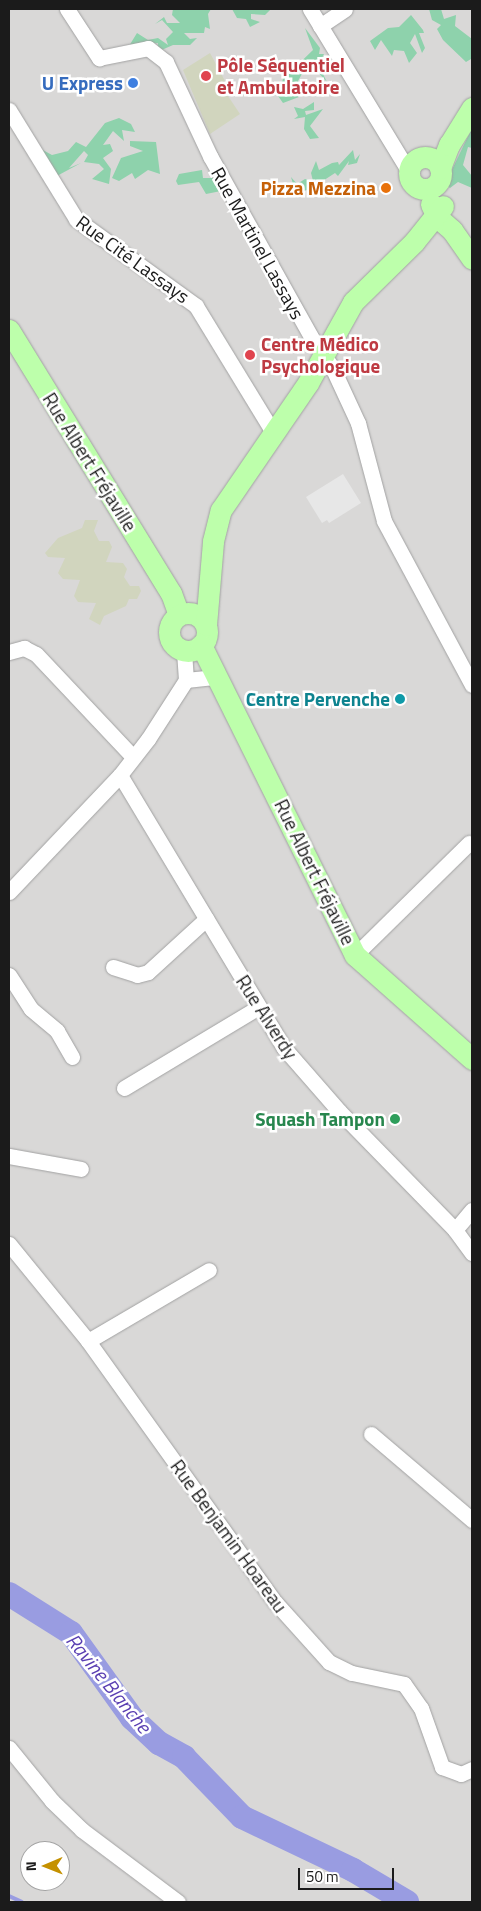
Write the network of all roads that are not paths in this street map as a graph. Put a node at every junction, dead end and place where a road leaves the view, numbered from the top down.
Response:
1 (67, 9) edge
2 (310, 9) edge
3 (345, 9) edge
4 (320, 26) junction
5 (472, 108) edge
6 (9, 110) edge
7 (428, 174) junction
8 (444, 218) junction
9 (472, 259) edge
10 (9, 330) edge
11 (323, 356) junction
12 (273, 432) junction
13 (195, 629) junction
14 (9, 652) edge
15 (216, 677) junction
16 (188, 679) junction
17 (472, 685) edge
18 (134, 757) junction
19 (120, 775) junction
20 (469, 843) dead end
21 (9, 892) edge
22 (206, 919) junction
23 (355, 955) junction
24 (113, 967) dead end
25 (9, 975) edge
26 (259, 1007) junction
27 (72, 1057) dead end
28 (472, 1059) edge
29 (124, 1088) dead end
30 (9, 1156) edge
31 (81, 1169) dead end
32 (472, 1210) edge
33 (455, 1230) junction
34 (10, 1250) edge
35 (472, 1254) edge
36 (209, 1270) dead end
37 (88, 1341) junction
38 (371, 1434) dead end
39 (472, 1520) edge
40 (9, 1748) edge
41 (472, 1769) edge
42 (178, 1902) edge

1 - 11 street, Rue Martinel Lassays
2 - 4 street
3 - 4 street
4 - 7 street
5 - 7 street
6 - 12 street, Rue Cité Lassays
7 - 8 street
8 - 9 street
8 - 11 street
10 - 13 street, Rue Albert Fréjaville
11 - 12 street
11 - 17 street, Rue Martinel Lassays
12 - 13 street
13 - 15 street, Rue Albert Fréjaville
13 - 16 street
14 - 18 street
15 - 16 street
15 - 23 street, Rue Albert Fréjaville
16 - 18 street
18 - 19 street
19 - 21 street
19 - 22 street, Rue Alverdy
20 - 23 street
22 - 24 street
22 - 26 street, Rue Alverdy
23 - 28 street, Rue Albert Fréjaville
25 - 27 street
26 - 29 street
26 - 33 street, Rue Alverdy
30 - 31 street
32 - 33 street
33 - 35 street, Rue Alverdy
34 - 37 street, Rue Benjamin Hoareau
36 - 37 street
37 - 41 street, Rue Benjamin Hoareau
38 - 39 street
40 - 42 street

